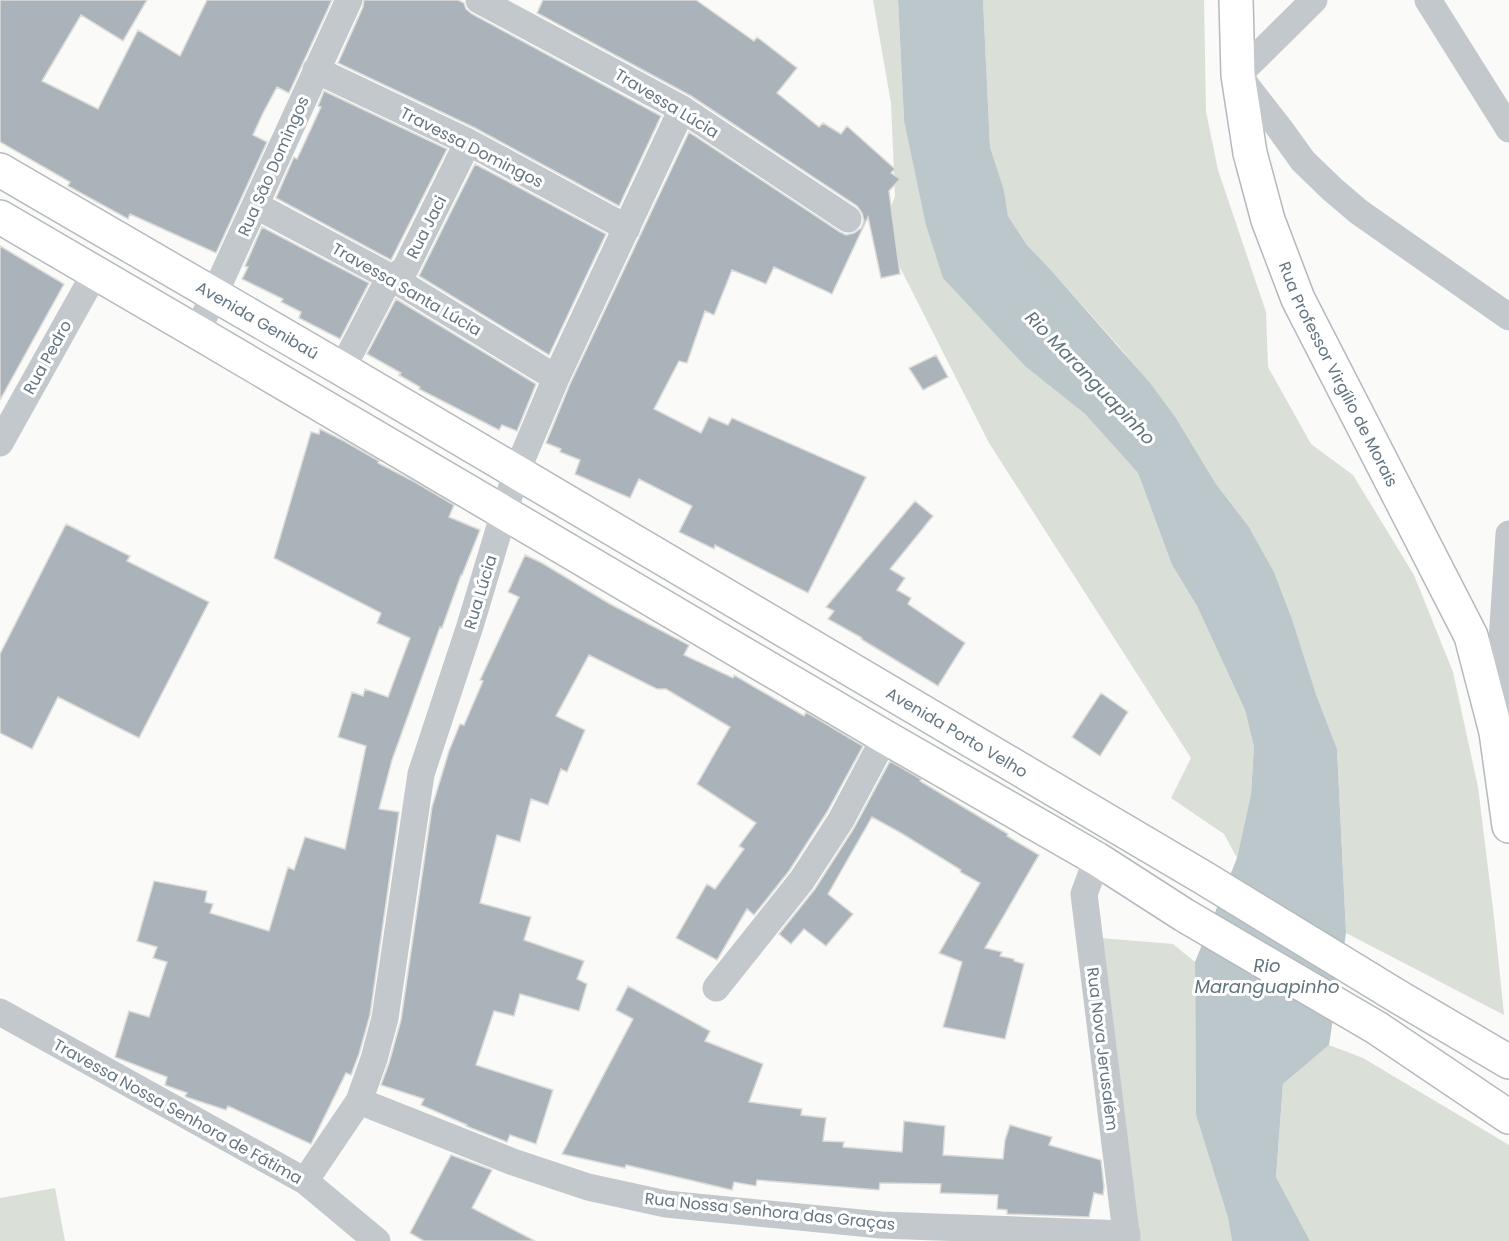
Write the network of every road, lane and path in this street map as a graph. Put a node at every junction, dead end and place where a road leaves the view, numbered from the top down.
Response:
1 (349, 0) edge
2 (479, 0) edge
3 (1236, 0) edge
4 (1314, 0) edge
5 (1428, 0) edge
6 (316, 70) junction
7 (1238, 75) junction
8 (682, 109) junction
9 (1509, 129) edge
10 (468, 142) junction
11 (0, 170) edge
12 (255, 205) junction
13 (0, 217) edge
14 (848, 219) dead end
15 (627, 228) junction
16 (95, 273) junction
17 (392, 278) junction
18 (214, 294) junction
19 (1509, 317) edge
20 (197, 332) junction
21 (342, 369) junction
22 (556, 378) junction
23 (4, 425) edge
24 (516, 473) junction
25 (505, 512) junction
26 (1509, 534) edge
27 (1496, 732) junction
28 (885, 737) junction
29 (1509, 826) edge
30 (1097, 859) junction
31 (1234, 897) junction
32 (1212, 931) junction
33 (716, 988) dead end
34 (0, 1012) edge
35 (1509, 1062) edge
36 (358, 1101) junction
37 (1509, 1117) edge
38 (305, 1181) junction
39 (1127, 1238) edge
40 (377, 1241) edge

1 - 6 street, Rua São Domingos
2 - 8 street, Travessa Lúcia
3 - 7 main road, Rua Professor Virgílio de Morais
4 - 7 street
5 - 9 street
6 - 10 street, Travessa Domingos
6 - 12 street, Rua São Domingos
7 - 19 street
7 - 27 main road, Rua Professor Virgílio de Morais
8 - 14 street, Travessa Lúcia
8 - 15 street, Rua Lúcia
10 - 15 street, Travessa Domingos
10 - 17 street, Rua Jaci
11 - 18 main road, Avenida Genibaú
12 - 17 street, Travessa Santa Lúcia
12 - 18 street, Rua São Domingos
13 - 16 main road
15 - 22 street, Rua Lúcia
16 - 20 main road
16 - 23 street, Rua Pedro
17 - 21 street, Rua Jaci
17 - 22 street, Travessa Santa Lúcia
18 - 20 street, Rua São Domingos
18 - 21 main road, Avenida Genibaú
20 - 25 main road
21 - 24 main road, Avenida Genibaú
22 - 24 street, Rua Lúcia
24 - 25 street, Rua Lúcia
24 - 31 main road, Avenida Porto Velho
25 - 28 main road
25 - 36 street, Rua Lúcia
26 - 27 street
27 - 29 main road, Rua Professor Virgílio de Morais
28 - 30 main road
28 - 33 street
30 - 32 main road
30 - 39 street, Rua Nova Jerusalém
31 - 32 main road
31 - 35 main road, Avenida Porto Velho
32 - 37 main road
34 - 38 street, Travessa Nossa Senhora de Fátima
36 - 38 street, Rua Lúcia
36 - 39 street, Rua Nossa Senhora das Graças
38 - 40 street, Travessa Nossa Senhora de Fátima

